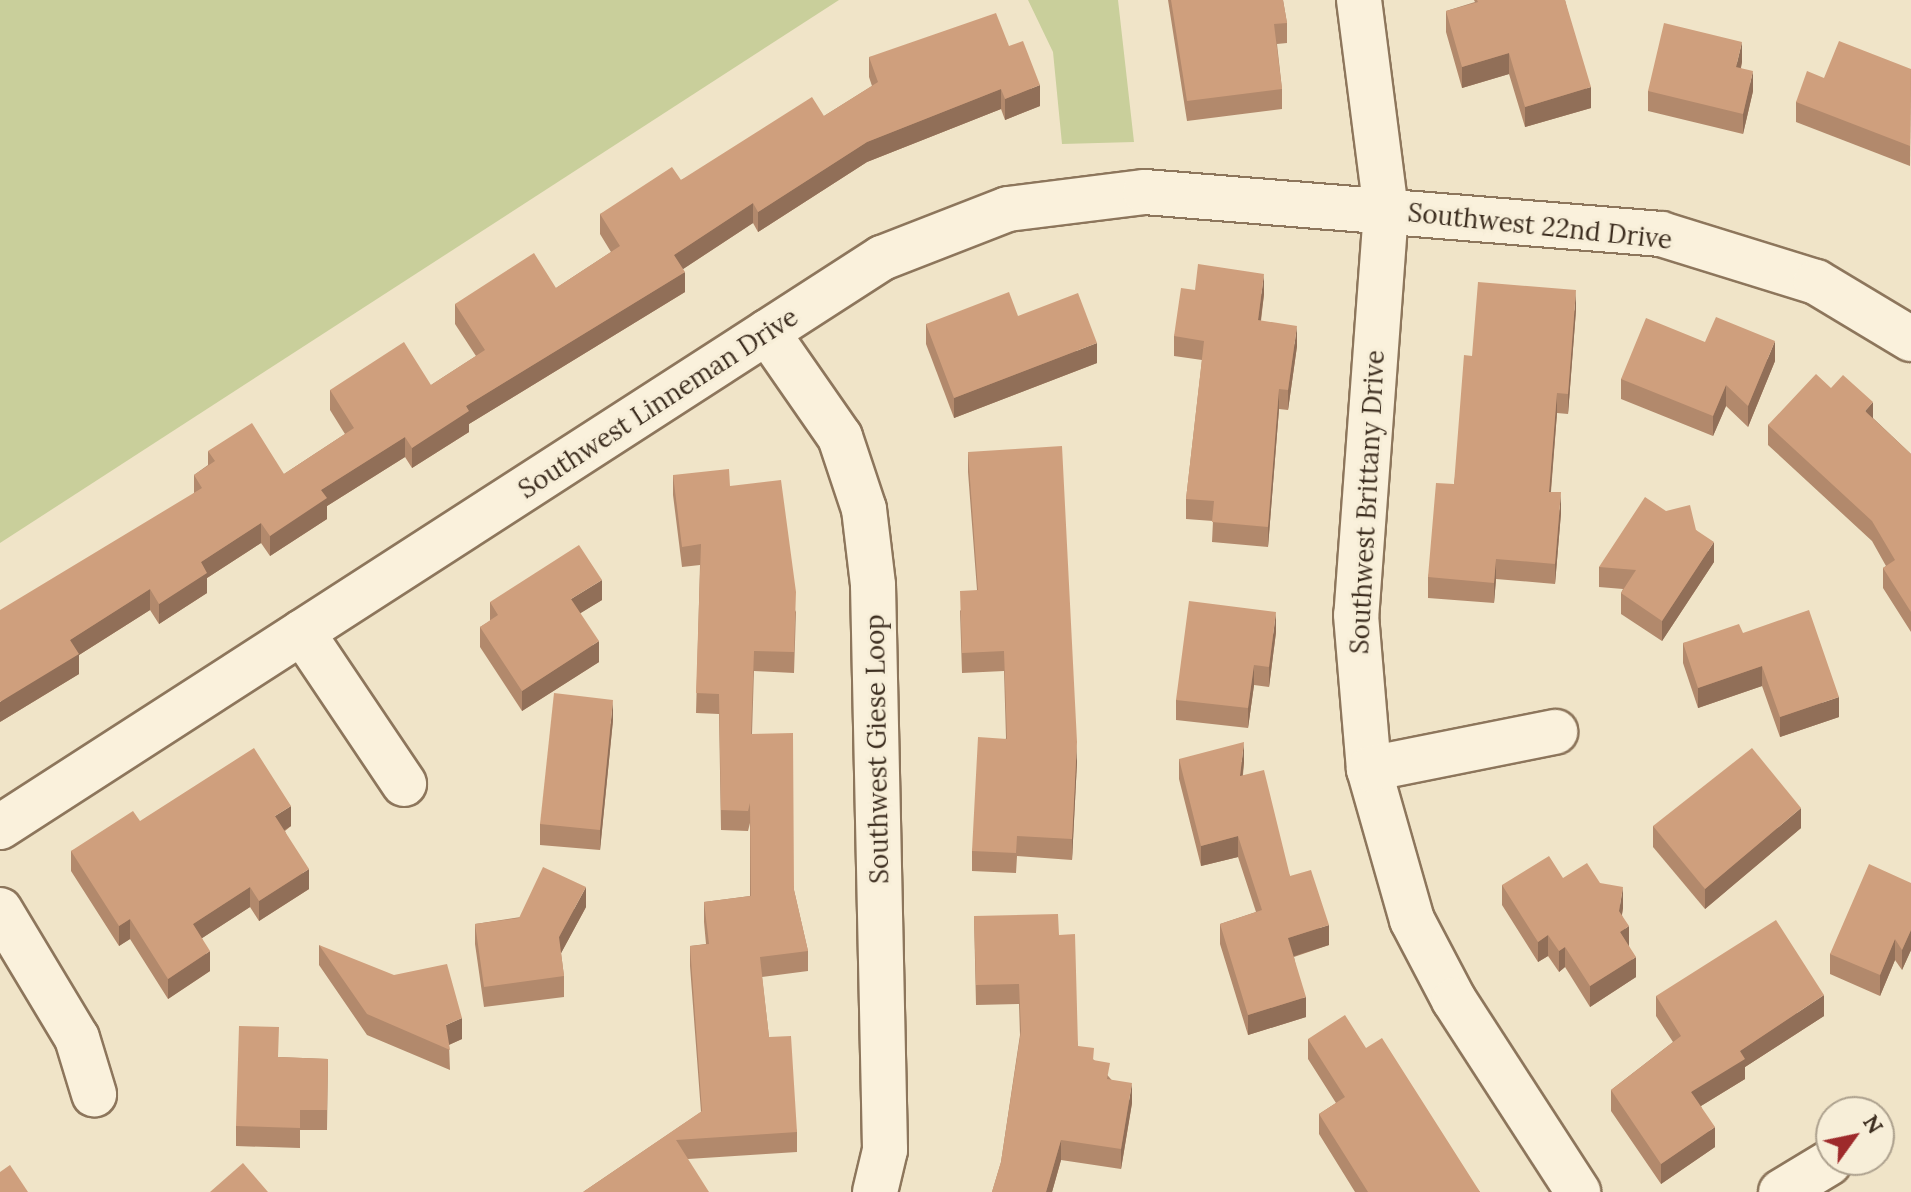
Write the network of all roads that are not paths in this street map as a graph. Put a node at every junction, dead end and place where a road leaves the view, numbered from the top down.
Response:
1 (1359, 0) edge
2 (1386, 211) junction
3 (767, 332) junction
4 (1911, 339) edge
5 (302, 632) junction
6 (1555, 732) dead end
7 (1369, 769) junction
8 (404, 784) dead end
9 (0, 827) edge
10 (0, 910) edge
11 (94, 1094) dead end
12 (1815, 1171) edge
13 (875, 1192) edge
14 (1578, 1192) edge
15 (1781, 1192) edge

1 - 2 street, Southwest Brittany Drive
2 - 3 street, Southwest Linneman Drive
2 - 4 street, Southwest 22nd Drive
2 - 7 street, Southwest Brittany Drive
3 - 5 street, Southwest Linneman Drive
3 - 13 street, Southwest Giese Loop
5 - 8 street
5 - 9 street, Southwest Linneman Drive
6 - 7 street
7 - 14 street, Southwest Brittany Drive
10 - 11 street
12 - 15 street

